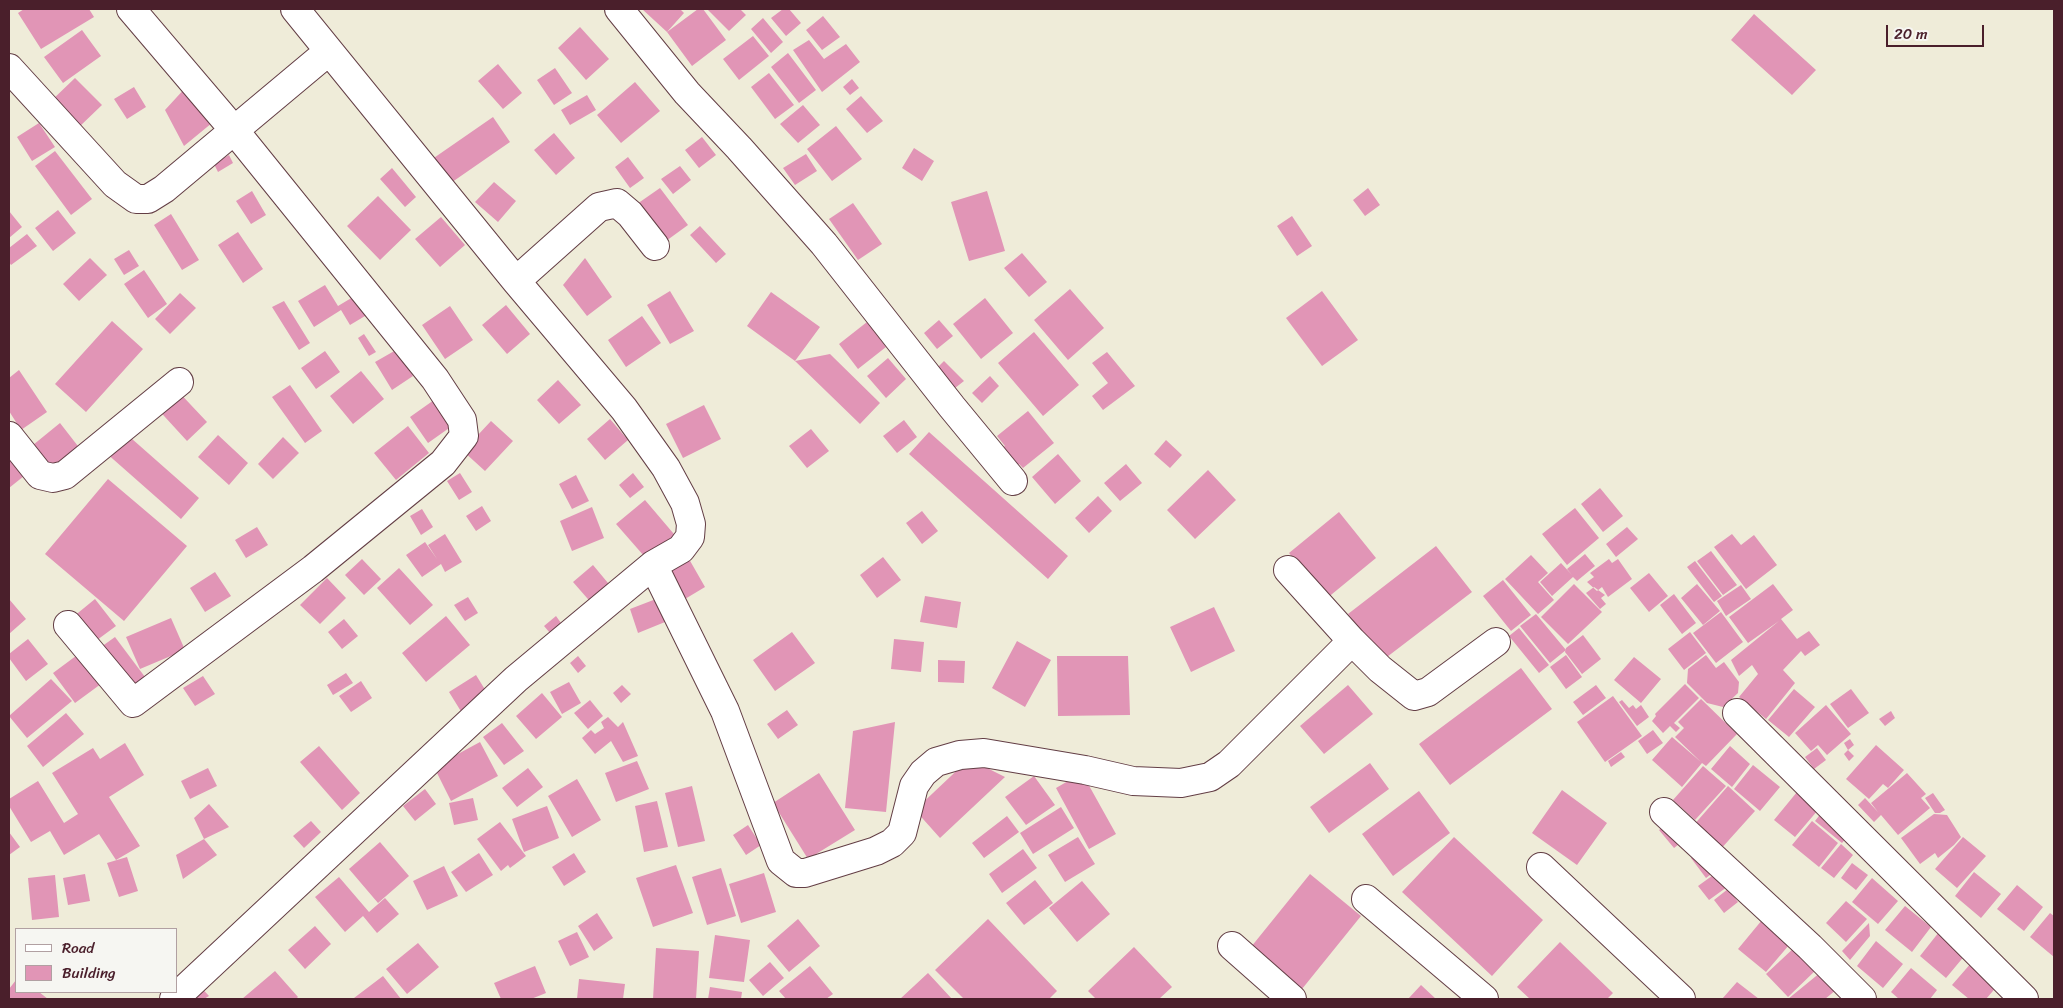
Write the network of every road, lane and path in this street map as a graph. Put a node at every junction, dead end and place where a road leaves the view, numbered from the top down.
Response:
1 (131, 9) edge
2 (295, 9) edge
3 (619, 9) edge
4 (329, 51) junction
5 (9, 68) edge
6 (234, 130) junction
7 (655, 246) dead end
8 (516, 281) junction
9 (179, 382) dead end
10 (9, 436) edge
11 (1013, 481) dead end
12 (654, 565) junction
13 (1288, 570) dead end
14 (68, 625) dead end
15 (1352, 641) junction
16 (1496, 642) dead end
17 (1737, 713) dead end
18 (1664, 812) dead end
19 (1541, 867) dead end
20 (1366, 899) dead end
21 (1232, 946) dead end
22 (174, 999) edge
23 (1292, 999) edge
24 (1484, 999) edge
25 (1681, 999) edge
26 (1862, 999) edge
27 (2024, 999) edge

1 - 6 street
2 - 4 street
3 - 11 street
4 - 6 street
4 - 8 street
5 - 6 street
6 - 14 street
7 - 8 street
8 - 12 street
9 - 10 street
12 - 15 street
12 - 22 street
13 - 15 street
15 - 16 street
17 - 27 street
18 - 26 street
19 - 25 street
20 - 24 street
21 - 23 street

